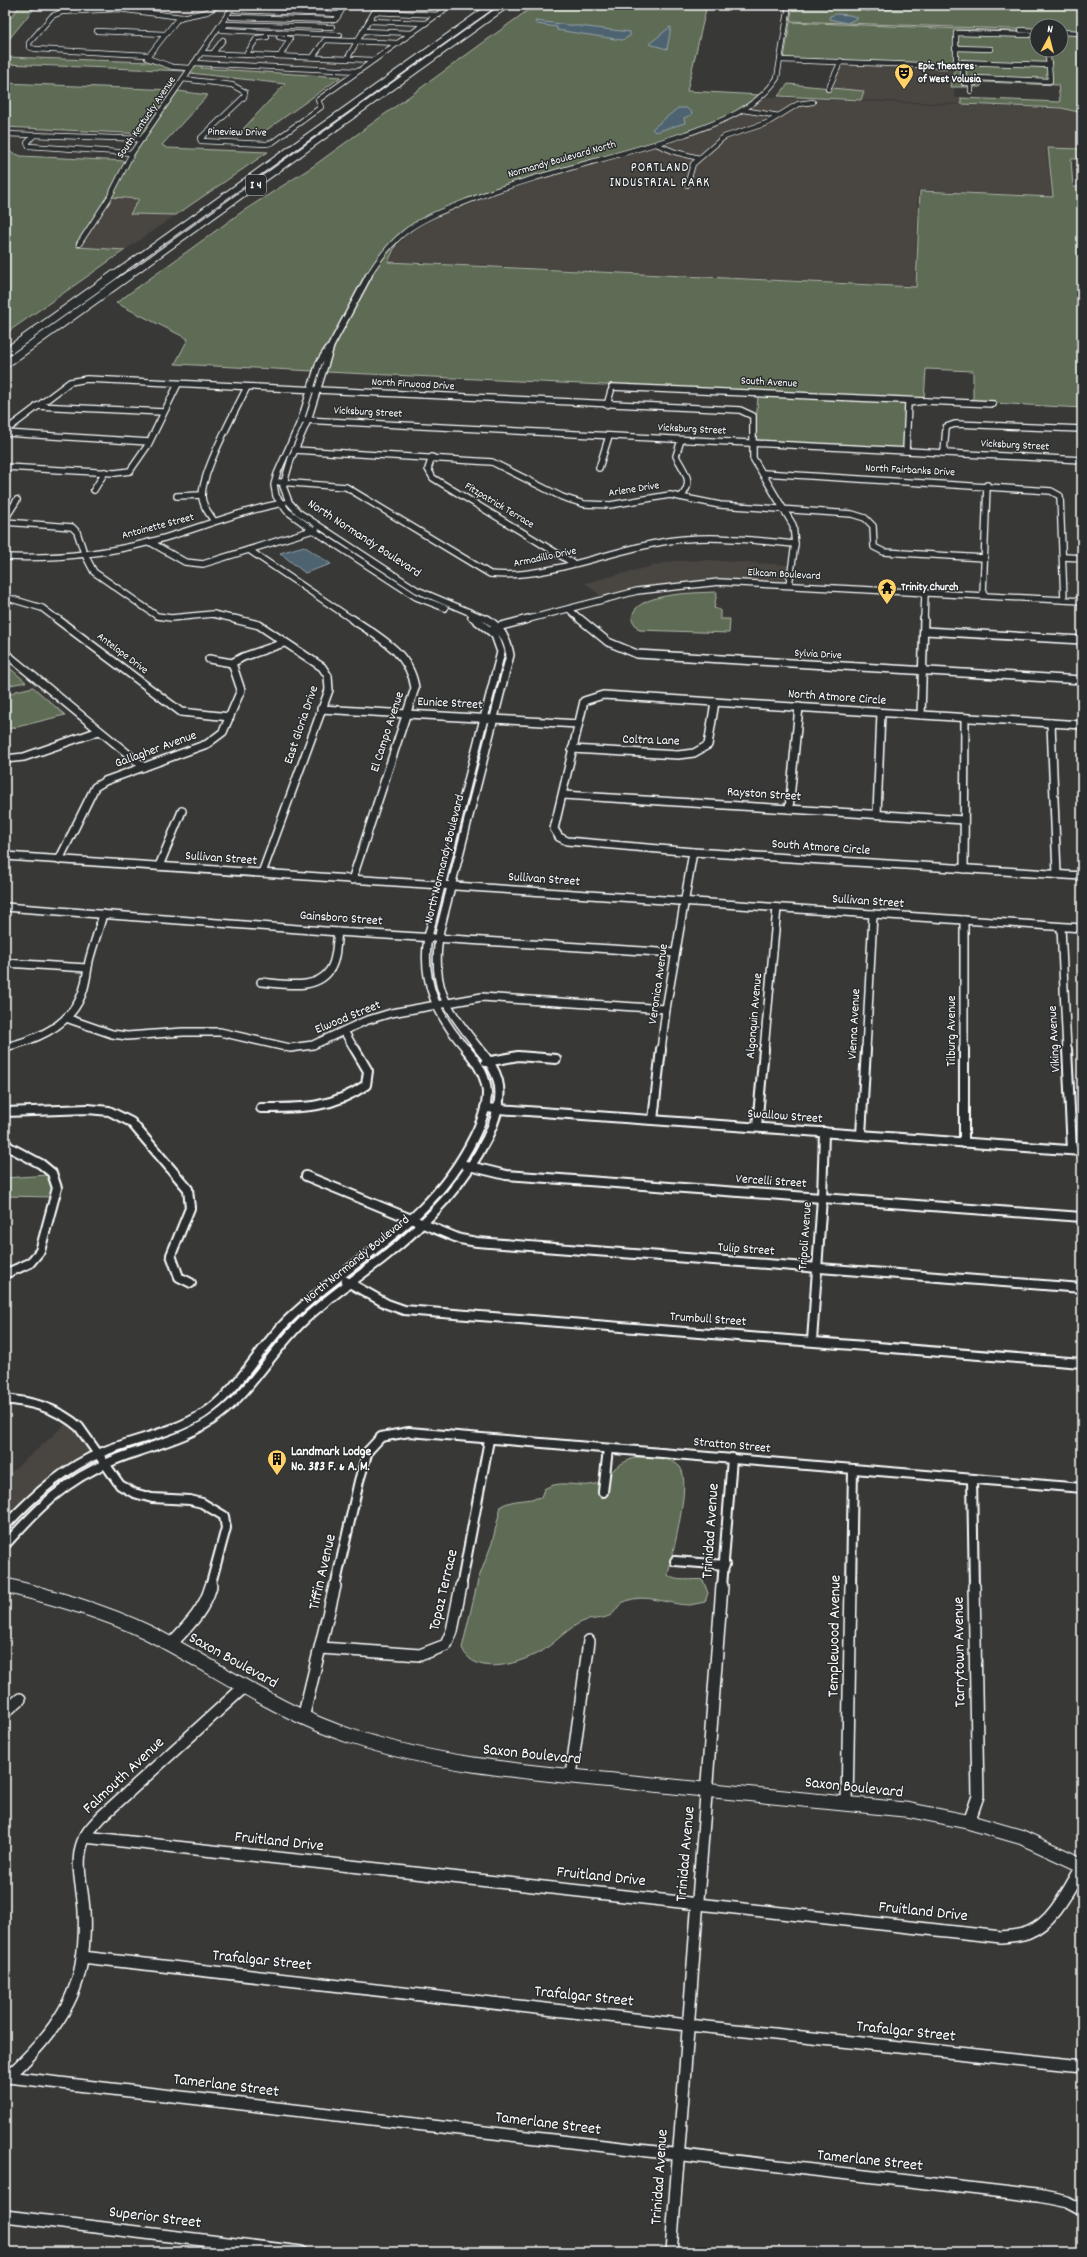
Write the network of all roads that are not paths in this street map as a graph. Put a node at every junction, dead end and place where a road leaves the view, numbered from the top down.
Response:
1 (218, 5) edge
2 (234, 5) edge
3 (239, 5) edge
4 (310, 5) edge
5 (447, 5) edge
6 (493, 5) edge
7 (506, 5) edge
8 (789, 5) edge
9 (344, 7) edge
10 (235, 10) junction
11 (339, 14) junction
12 (439, 14) junction
13 (182, 17) junction
14 (231, 17) junction
15 (335, 20) junction
16 (369, 21) junction
17 (426, 23) junction
18 (226, 24) junction
19 (332, 27) junction
20 (951, 28) dead end
21 (97, 31) dead end
22 (363, 31) junction
23 (1069, 32) edge
24 (1082, 32) edge
25 (412, 33) junction
26 (165, 34) junction
27 (1029, 34) edge
28 (327, 35) junction
29 (340, 35) dead end
30 (1029, 35) edge
31 (223, 40) dead end
32 (358, 41) junction
33 (398, 43) junction
34 (955, 48) junction
35 (969, 48) junction
36 (991, 49) dead end
37 (201, 52) junction
38 (213, 53) junction
39 (246, 54) junction
40 (148, 55) junction
41 (280, 56) junction
42 (313, 57) junction
43 (1019, 58) dead end
44 (1048, 58) edge
45 (347, 59) junction
46 (374, 60) junction
47 (780, 60) junction
48 (840, 61) junction
49 (969, 62) junction
50 (194, 63) junction
51 (963, 64) junction
52 (1019, 64) junction
53 (1048, 66) junction
54 (190, 68) junction
55 (358, 71) junction
56 (964, 77) junction
57 (975, 78) junction
58 (183, 79) junction
59 (971, 83) junction
60 (828, 89) dead end
61 (971, 91) dead end
62 (813, 102) dead end
63 (743, 110) junction
64 (779, 116) junction
65 (5, 134) edge
66 (34, 135) junction
67 (143, 139) junction
68 (656, 144) junction
69 (132, 154) junction
70 (699, 158) junction
71 (687, 184) dead end
72 (79, 244) dead end
73 (332, 346) junction
74 (5, 353) edge
75 (5, 364) edge
76 (178, 384) junction
77 (247, 388) junction
78 (309, 390) junction
79 (316, 390) junction
80 (925, 401) junction
81 (993, 404) dead end
82 (607, 405) junction
83 (37, 406) junction
84 (163, 412) junction
85 (301, 420) junction
86 (308, 420) junction
87 (1082, 429) edge
88 (5, 432) edge
89 (610, 436) junction
90 (681, 440) junction
91 (149, 442) junction
92 (752, 443) junction
93 (295, 450) junction
94 (906, 451) junction
95 (944, 453) junction
96 (432, 457) junction
97 (1082, 460) edge
98 (5, 467) edge
99 (599, 468) dead end
100 (105, 472) junction
101 (763, 473) junction
102 (275, 482) junction
103 (284, 482) junction
104 (987, 486) junction
105 (94, 490) dead end
106 (202, 495) junction
107 (177, 496) dead end
108 (681, 497) junction
109 (17, 500) dead end
110 (289, 502) junction
111 (280, 504) junction
112 (783, 509) junction
113 (5, 520) edge
114 (214, 521) junction
115 (320, 527) junction
116 (312, 530) junction
117 (150, 542) junction
118 (794, 544) junction
119 (249, 550) junction
120 (84, 553) junction
121 (5, 557) edge
122 (1064, 557) junction
123 (984, 558) junction
124 (1082, 558) edge
125 (573, 563) junction
126 (789, 585) junction
127 (926, 593) junction
128 (983, 595) junction
129 (5, 597) edge
130 (1064, 600) junction
131 (1082, 601) edge
132 (569, 609) junction
133 (494, 628) junction
134 (925, 631) junction
135 (1082, 640) edge
136 (284, 643) junction
137 (5, 653) edge
138 (209, 659) dead end
139 (232, 662) junction
140 (923, 671) junction
141 (1082, 680) edge
142 (715, 702) junction
143 (798, 708) junction
144 (321, 709) junction
145 (881, 713) junction
146 (406, 714) junction
147 (921, 715) junction
148 (230, 717) junction
149 (484, 718) junction
150 (965, 718) junction
151 (494, 719) junction
152 (1051, 723) junction
153 (578, 724) junction
154 (1082, 725) edge
155 (99, 731) junction
156 (572, 749) junction
157 (5, 759) edge
158 (144, 767) junction
159 (563, 795) junction
160 (789, 809) junction
161 (182, 811) dead end
162 (877, 814) junction
163 (964, 820) junction
164 (693, 852) junction
165 (5, 856) edge
166 (59, 860) junction
167 (159, 866) junction
168 (964, 870) junction
169 (262, 873) junction
170 (1057, 874) junction
171 (1082, 876) edge
172 (352, 880) junction
173 (441, 885) junction
174 (452, 886) junction
175 (684, 902) junction
176 (5, 907) edge
177 (778, 908) junction
178 (103, 914) junction
179 (873, 914) junction
180 (964, 920) junction
181 (1061, 927) junction
182 (1082, 928) edge
183 (338, 932) junction
184 (428, 937) junction
185 (439, 937) junction
186 (675, 953) junction
187 (5, 962) edge
188 (87, 968) junction
189 (261, 982) dead end
190 (446, 1003) junction
191 (435, 1005) junction
192 (666, 1009) junction
193 (66, 1018) junction
194 (344, 1032) junction
195 (5, 1047) edge
196 (556, 1059) dead end
197 (490, 1061) junction
198 (479, 1063) junction
199 (261, 1108) dead end
200 (485, 1108) junction
201 (498, 1109) junction
202 (5, 1112) edge
203 (653, 1120) junction
204 (757, 1127) junction
205 (824, 1132) junction
206 (862, 1135) junction
207 (5, 1142) edge
208 (964, 1143) junction
209 (1072, 1150) junction
210 (1082, 1151) edge
211 (459, 1164) junction
212 (470, 1166) junction
213 (306, 1176) dead end
214 (822, 1198) junction
215 (1082, 1217) edge
216 (412, 1219) junction
217 (423, 1224) junction
218 (816, 1268) junction
219 (5, 1274) edge
220 (340, 1277) junction
221 (191, 1283) dead end
222 (349, 1283) junction
223 (1082, 1288) edge
224 (812, 1341) junction
225 (1082, 1363) edge
226 (5, 1399) edge
227 (380, 1437) joint
228 (489, 1440) junction
229 (608, 1449) junction
230 (98, 1454) junction
231 (732, 1458) junction
232 (105, 1464) junction
233 (853, 1469) junction
234 (972, 1479) junction
235 (1082, 1488) edge
236 (603, 1492) dead end
237 (5, 1526) edge
238 (5, 1545) edge
239 (675, 1561) dead end
240 (724, 1565) junction
241 (5, 1585) edge
242 (589, 1641) dead end
243 (170, 1645) junction
244 (321, 1648) junction
245 (244, 1687) junction
246 (20, 1699) dead end
247 (5, 1712) edge
248 (302, 1718) junction
249 (571, 1776) junction
250 (708, 1789) junction
251 (847, 1804) junction
252 (969, 1822) junction
253 (85, 1837) junction
254 (1082, 1866) edge
255 (698, 1904) junction
256 (82, 1957) junction
257 (688, 2025) junction
258 (1082, 2066) edge
259 (7, 2079) edge
260 (678, 2156) junction
261 (1082, 2210) edge
262 (5, 2216) edge
263 (300, 2252) edge
264 (671, 2252) edge

1 - 13 street
2 - 37 street, South Kentucky Avenue
3 - 9 street
3 - 10 street
4 - 9 street
5 - 12 street, Pineview Drive
6 - 74 highway, I 4
7 - 75 highway, I 4
8 - 47 street, Normandy Boulevard North
9 - 11 street
10 - 11 street
10 - 14 street
11 - 15 street
12 - 16 street
12 - 17 street, Pineview Drive
13 - 26 street
13 - 40 street
14 - 15 street
14 - 18 street
15 - 19 street
16 - 17 street
16 - 22 street
17 - 25 street, Pineview Drive
18 - 19 street
18 - 28 street
19 - 28 street
20 - 27 street
21 - 26 street
22 - 25 street
22 - 32 street
23 - 24 street
25 - 33 street, Pineview Drive
26 - 40 street
28 - 29 street
30 - 34 street
31 - 38 street
32 - 33 street
32 - 42 street
32 - 45 street
33 - 46 street, Pineview Drive
34 - 35 street
34 - 51 street
35 - 36 street
35 - 49 street
37 - 38 street
37 - 50 street, South Kentucky Avenue
38 - 39 street
39 - 41 street
39 - 41 street
40 - 54 street
41 - 42 street
42 - 45 street
43 - 52 street
44 - 53 street
45 - 46 street
46 - 55 street, Pineview Drive
47 - 48 street
47 - 63 street, Normandy Boulevard North
48 - 51 street
48 - 60 street
49 - 51 street
49 - 52 street
50 - 54 street, South Kentucky Avenue
50 - 55 street
51 - 56 street
52 - 53 street
53 - 57 street
54 - 58 street, South Kentucky Avenue
55 - 58 street, Pineview Drive
56 - 57 street
56 - 59 street
57 - 59 street
58 - 67 street, South Kentucky Avenue
59 - 61 street
62 - 64 street
63 - 64 street
63 - 68 street, Normandy Boulevard North
64 - 70 street
65 - 66 street
66 - 67 street
66 - 69 street
67 - 69 street, South Kentucky Avenue
68 - 70 street
68 - 73 street, Normandy Boulevard North
69 - 72 street, South Kentucky Avenue
70 - 71 street
73 - 78 street
73 - 79 street
76 - 77 street, North Firwood Drive
76 - 83 street, North Firwood Drive
76 - 84 street
77 - 78 street, North Firwood Drive
77 - 106 street
78 - 79 street, North Firwood Drive
78 - 85 street
79 - 82 street, North Firwood Drive
79 - 86 street
80 - 81 street, South Avenue
80 - 82 street, South Avenue
80 - 94 street, South Avenue
82 - 92 street, North Firwood Drive
83 - 84 street
83 - 88 street
84 - 91 street
85 - 86 street, Vicksburg Street
85 - 102 street
86 - 89 street, Vicksburg Street
86 - 93 street
87 - 95 street
88 - 91 street
89 - 90 street, Vicksburg Street
89 - 99 street
90 - 92 street, Vicksburg Street
90 - 108 street
91 - 100 street
92 - 94 street, Vicksburg Street
92 - 101 street
93 - 96 street, Arlene Drive
93 - 103 street
94 - 95 street, Vicksburg Street
95 - 97 street, Vicksburg Street
96 - 108 street, Arlene Drive
96 - 125 street, Fitzpatrick Terrace
98 - 100 street
100 - 105 street
101 - 104 street, North Fairbanks Drive
101 - 112 street
102 - 103 street, Armadillo Drive
102 - 111 street
103 - 110 street, North Normandy Boulevard
103 - 125 street, Armadillo Drive
104 - 122 street, North Fairbanks Drive
104 - 123 street
106 - 107 street
106 - 114 street
108 - 112 street, Arlene Drive
109 - 113 street
110 - 111 street, Antoinette Street
110 - 115 street, North Normandy Boulevard
111 - 114 street, Antoinette Street
111 - 116 street, North Normandy Boulevard
112 - 118 street
112 - 123 street, Arlene Drive
113 - 120 street, East Gloria Drive
114 - 117 street, Antoinette Street
115 - 116 street
115 - 133 street, North Normandy Boulevard
116 - 119 street
116 - 133 street, North Normandy Boulevard
117 - 119 street
117 - 120 street, Antoinette Street
118 - 125 street, Armadillo Drive
118 - 126 street
119 - 146 street, El Campo Avenue
120 - 121 street, Antoinette Street
120 - 136 street, East Gloria Drive
122 - 124 street
122 - 130 street
123 - 128 street
126 - 127 street, Elkcam Boulevard
126 - 132 street, Elkcam Boulevard
127 - 128 street, Elkcam Boulevard
127 - 134 street
128 - 130 street, Elkcam Boulevard
129 - 148 street, Antelope Drive
130 - 131 street, Elkcam Boulevard
132 - 133 street, Elkcam Boulevard
132 - 140 street, Sylvia Drive
133 - 149 street, North Normandy Boulevard
133 - 151 street, North Normandy Boulevard
134 - 135 street
134 - 140 street
136 - 139 street
136 - 144 street, East Gloria Drive
137 - 155 street
138 - 139 street
139 - 148 street, Gallagher Avenue
140 - 141 street, Sylvia Drive
140 - 147 street
142 - 143 street, North Atmore Circle
142 - 153 street, North Atmore Circle
142 - 156 street, Coltra Lane
143 - 145 street, North Atmore Circle
143 - 160 street
144 - 146 street, Eunice Street
144 - 169 street, East Gloria Drive
145 - 147 street, North Atmore Circle
145 - 162 street
146 - 149 street, Eunice Street
146 - 172 street, El Campo Avenue
147 - 150 street, North Atmore Circle
148 - 158 street, Gallagher Avenue
149 - 151 street, Eunice Street
149 - 173 street, North Normandy Boulevard
150 - 152 street, North Atmore Circle
150 - 163 street
151 - 153 street, Eunice Street
151 - 174 street, North Normandy Boulevard
152 - 154 street, North Atmore Circle
152 - 170 street
153 - 156 street
155 - 157 street
155 - 158 street
156 - 159 street
158 - 166 street, Gallagher Avenue
159 - 160 street, Rayston Street
159 - 164 street, South Atmore Circle
160 - 162 street, Rayston Street
161 - 167 street
162 - 163 street, Rayston Street
163 - 168 street
164 - 168 street, South Atmore Circle
164 - 175 street, Veronica Avenue
165 - 166 street, Sullivan Street
166 - 167 street, Sullivan Street
167 - 169 street, Sullivan Street
168 - 170 street, South Atmore Circle
169 - 172 street, Sullivan Street
170 - 171 street, South Atmore Circle
172 - 173 street, Sullivan Street
173 - 174 street, Sullivan Street
173 - 184 street, North Normandy Boulevard
174 - 175 street, Sullivan Street
174 - 185 street, North Normandy Boulevard
175 - 177 street, Sullivan Street
175 - 186 street, Veronica Avenue
176 - 178 street, Gainsboro Street
177 - 179 street, Sullivan Street
177 - 204 street, Algonquin Avenue
178 - 183 street, Gainsboro Street
178 - 188 street
179 - 180 street, Sullivan Street
179 - 206 street, Vienna Avenue
180 - 181 street, Sullivan Street
180 - 208 street, Tilburg Avenue
181 - 182 street, Sullivan Street
181 - 209 street, Viking Avenue
183 - 184 street, Gainsboro Street
183 - 189 street
184 - 185 street, Gainsboro Street
184 - 191 street, North Normandy Boulevard
185 - 186 street, Gainsboro Street
185 - 190 street, North Normandy Boulevard
186 - 192 street, Veronica Avenue
187 - 188 street
188 - 193 street
190 - 191 street, Elwood Street
190 - 192 street, Elwood Street
190 - 197 street, North Normandy Boulevard
191 - 194 street, Elwood Street
191 - 198 street, North Normandy Boulevard
192 - 203 street, Veronica Avenue
193 - 194 street, Elwood Street
193 - 195 street
194 - 199 street
196 - 197 street
197 - 198 street
197 - 201 street, North Normandy Boulevard
198 - 200 street, North Normandy Boulevard
200 - 201 street, Swallow Street
200 - 211 street, North Normandy Boulevard
201 - 203 street, Swallow Street
201 - 212 street, North Normandy Boulevard
202 - 221 street
203 - 204 street, Swallow Street
204 - 205 street, Swallow Street
205 - 206 street, Swallow Street
205 - 214 street, Tripoli Avenue
206 - 208 street, Swallow Street
207 - 219 street
208 - 209 street, Swallow Street
209 - 210 street, Swallow Street
211 - 212 street, Vercelli Street
211 - 216 street, North Normandy Boulevard
212 - 214 street, Vercelli Street
212 - 217 street, North Normandy Boulevard
213 - 216 street, Tulip Street
214 - 215 street, Vercelli Street
214 - 218 street, Tripoli Avenue
216 - 217 street, Tulip Street
216 - 220 street, North Normandy Boulevard
217 - 218 street, Tulip Street
217 - 222 street, North Normandy Boulevard
218 - 223 street, Tulip Street
218 - 224 street, Tripoli Avenue
220 - 222 street, Trumbull Street
220 - 230 street, North Normandy Boulevard
222 - 224 street, Trumbull Street
222 - 232 street, North Normandy Boulevard
224 - 225 street, Trumbull Street
226 - 230 street
227 - 228 street, Stratton Street
227 - 244 street, Tiffin Avenue
228 - 229 street, Stratton Street
228 - 244 street, Topaz Terrace
229 - 231 street, Stratton Street
229 - 236 street
230 - 232 street
230 - 237 street, North Normandy Boulevard
231 - 233 street, Stratton Street
231 - 240 street, Trinidad Avenue
232 - 238 street, North Normandy Boulevard
232 - 243 street
233 - 234 street, Stratton Street
233 - 251 street, Templewood Avenue
234 - 235 street, Stratton Street
234 - 252 street, Tarrytown Avenue
239 - 240 street
240 - 250 street, Trinidad Avenue
241 - 243 main road, Saxon Boulevard
242 - 249 street
243 - 245 main road, Saxon Boulevard
244 - 248 street, Tiffin Avenue
245 - 248 main road, Saxon Boulevard
245 - 253 street, Falmouth Avenue
246 - 247 street
248 - 249 main road, Saxon Boulevard
249 - 250 main road, Saxon Boulevard
250 - 251 main road, Saxon Boulevard
250 - 255 street, Trinidad Avenue
251 - 252 main road, Saxon Boulevard
252 - 254 main road, Saxon Boulevard
253 - 255 street, Fruitland Drive
253 - 256 street, Falmouth Avenue
254 - 255 street, Fruitland Drive
255 - 257 street, Trinidad Avenue
256 - 257 street, Trafalgar Street
256 - 259 street, Falmouth Avenue
257 - 258 street, Trafalgar Street
257 - 260 street, Trinidad Avenue
259 - 260 street, Tamerlane Street
260 - 261 street, Tamerlane Street
260 - 264 street, Trinidad Avenue
262 - 263 street, Superior Street

